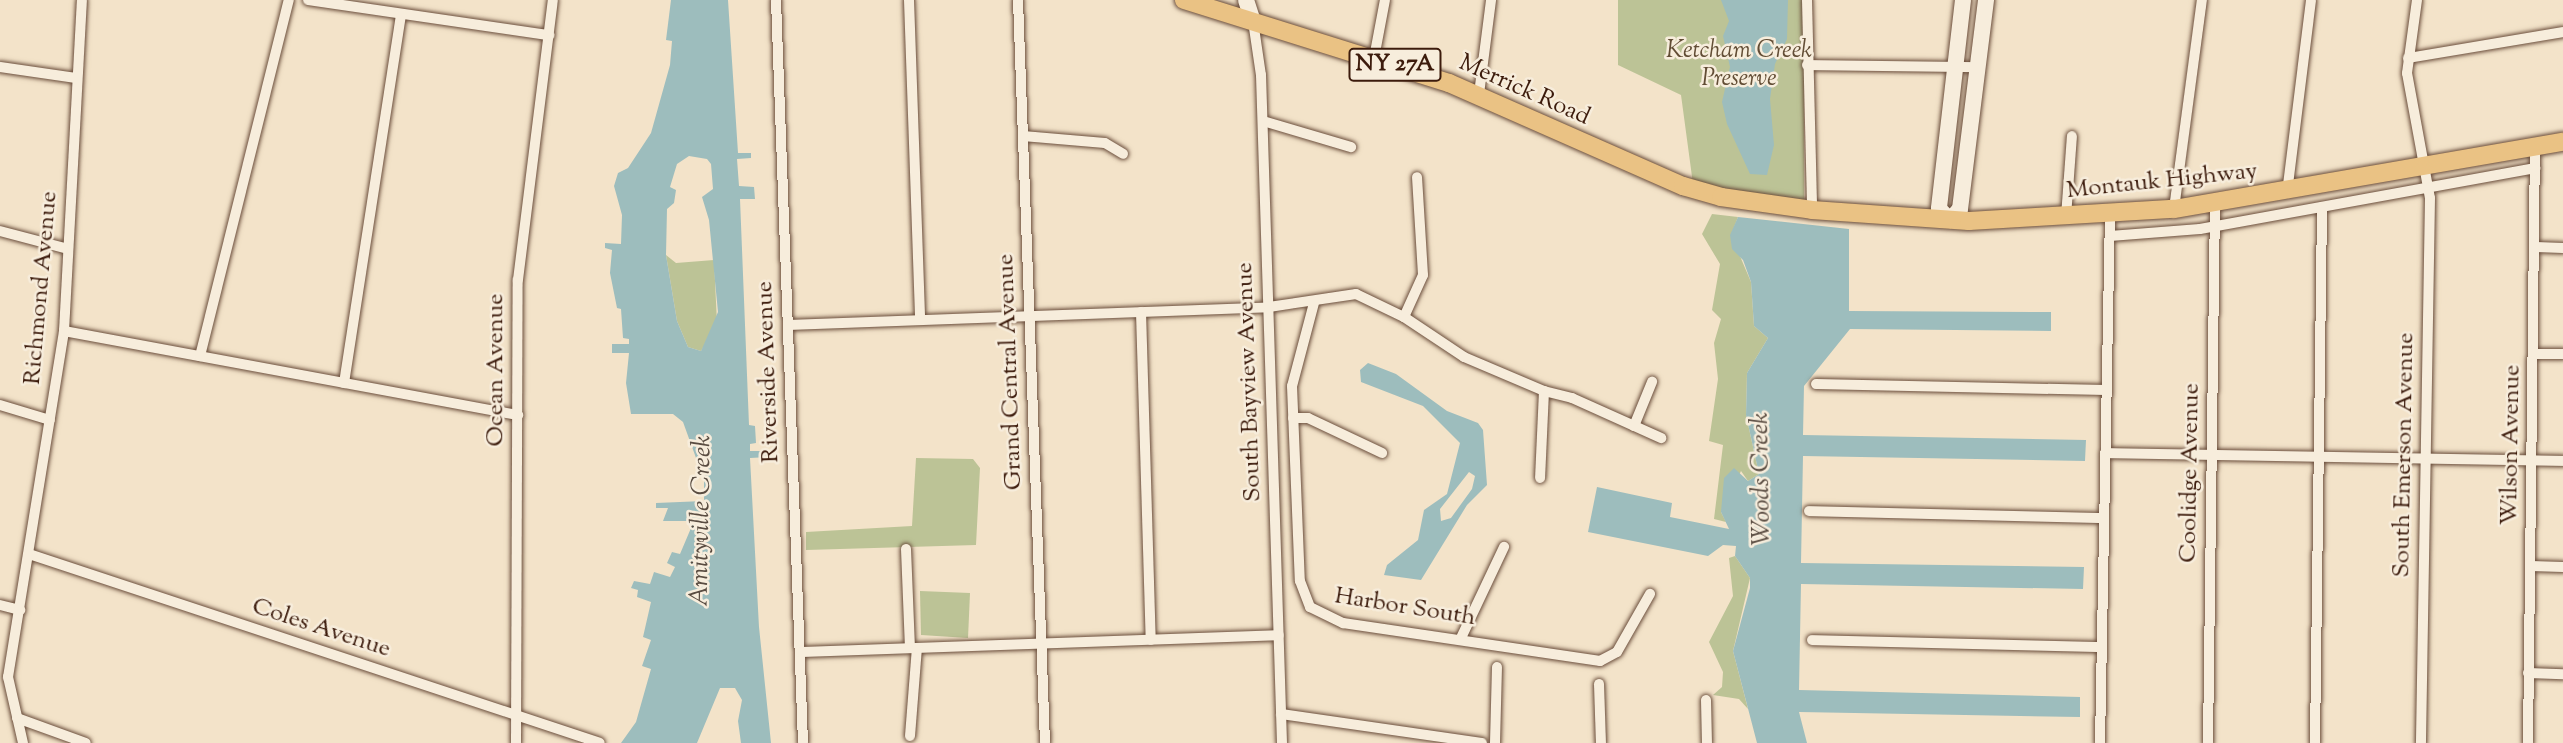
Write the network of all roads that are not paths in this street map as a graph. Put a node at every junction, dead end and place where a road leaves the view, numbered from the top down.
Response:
1 (82, 0) edge
2 (289, 0) edge
3 (308, 0) edge
4 (553, 0) edge
5 (776, 0) edge
6 (909, 0) edge
7 (1018, 0) edge
8 (1185, 0) edge
9 (1246, 0) edge
10 (1385, 0) edge
11 (1491, 0) edge
12 (1807, 0) edge
13 (1963, 0) edge
14 (1986, 0) edge
15 (2202, 0) edge
16 (2311, 0) edge
17 (2417, 0) edge
18 (401, 14) junction
19 (1253, 21) junction
20 (2563, 32) edge
21 (549, 35) junction
22 (1374, 58) junction
23 (2408, 58) junction
24 (1807, 65) junction
25 (1953, 66) junction
26 (0, 67) edge
27 (1978, 67) junction
28 (76, 78) junction
29 (1479, 94) junction
30 (1263, 121) junction
31 (1023, 136) junction
32 (2072, 136) dead end
33 (2563, 142) edge
34 (1351, 147) dead end
35 (2535, 147) junction
36 (1123, 154) dead end
37 (2426, 167) junction
38 (2535, 167) junction
39 (1417, 177) dead end
40 (2429, 186) junction
41 (2287, 193) junction
42 (1762, 204) joint
43 (2215, 204) junction
44 (2322, 207) junction
45 (1812, 209) junction
46 (2174, 209) junction
47 (2110, 214) junction
48 (2066, 217) junction
49 (1950, 220) junction
50 (2215, 226) junction
51 (0, 231) edge
52 (2109, 236) junction
53 (2536, 247) junction
54 (2563, 248) edge
55 (68, 249) junction
56 (1314, 303) junction
57 (1269, 307) junction
58 (1141, 312) junction
59 (1030, 316) junction
60 (1404, 317) junction
61 (920, 320) junction
62 (788, 325) junction
63 (64, 331) junction
64 (2534, 354) junction
65 (2563, 354) edge
66 (200, 356) junction
67 (1652, 382) dead end
68 (344, 383) junction
69 (1816, 384) dead end
70 (2106, 390) junction
71 (1544, 391) junction
72 (0, 405) edge
73 (518, 415) junction
74 (1293, 418) junction
75 (50, 420) junction
76 (1634, 426) junction
77 (1661, 438) dead end
78 (1381, 453) dead end
79 (2105, 453) junction
80 (2212, 455) junction
81 (2319, 457) junction
82 (2426, 458) junction
83 (2532, 460) junction
84 (2563, 461) edge
85 (1540, 478) dead end
86 (1809, 511) dead end
87 (2104, 518) junction
88 (1504, 547) dead end
89 (906, 549) dead end
90 (29, 554) junction
91 (2531, 566) junction
92 (2563, 567) edge
93 (1650, 594) dead end
94 (0, 605) edge
95 (20, 610) junction
96 (1279, 635) junction
97 (1461, 638) junction
98 (1151, 640) junction
99 (1812, 640) dead end
100 (1042, 643) junction
101 (2102, 647) junction
102 (914, 648) junction
103 (800, 652) junction
104 (1497, 667) dead end
105 (2528, 673) junction
106 (2563, 674) edge
107 (1599, 684) dead end
108 (1706, 700) dead end
109 (1281, 714) junction
110 (516, 715) junction
111 (17, 718) junction
112 (910, 736) dead end
113 (23, 743) edge
114 (86, 743) edge
115 (516, 743) edge
116 (600, 743) edge
117 (803, 743) edge
118 (1045, 743) edge
119 (1282, 743) edge
120 (1482, 743) edge
121 (1495, 743) edge
122 (1601, 743) edge
123 (1707, 743) edge
124 (2100, 743) edge
125 (2208, 743) edge
126 (2315, 743) edge
127 (2421, 743) edge
128 (2528, 743) edge

1 - 28 street, Richmond Avenue
2 - 66 street
3 - 18 street
4 - 21 street, Ocean Avenue
5 - 62 street, Riverside Avenue
6 - 61 street
7 - 31 street, Grand Central Avenue
8 - 19 main road, Merrick Road / NY 27A
9 - 19 street
10 - 22 street
11 - 29 street
12 - 24 street
13 - 25 street
14 - 27 street
15 - 46 street
16 - 41 street
17 - 23 street, South Emerson Avenue
18 - 21 street
18 - 68 street
19 - 22 main road, Merrick Road / NY 27A
19 - 30 street, South Bayview Avenue
20 - 23 street
21 - 73 street, Ocean Avenue
22 - 29 main road, Merrick Road / NY 27A
23 - 37 street, South Emerson Avenue
24 - 25 street
24 - 45 street
25 - 27 street
25 - 49 street
26 - 28 street
27 - 49 street
28 - 55 street, Richmond Avenue
29 - 42 main road, Merrick Road
30 - 34 street
30 - 57 street, South Bayview Avenue
31 - 36 street
31 - 59 street, Grand Central Avenue
32 - 48 street
33 - 35 main road, Montauk Highway
35 - 37 main road, Montauk Highway
35 - 38 street, Wilson Avenue
37 - 40 street, South Emerson Avenue
37 - 41 main road, Montauk Highway
38 - 40 street
38 - 53 street, Wilson Avenue
39 - 60 street
40 - 44 street
40 - 82 street, South Emerson Avenue
41 - 43 main road, Montauk Highway
42 - 45 main road, Montauk Highway
43 - 46 main road, Montauk Highway
43 - 50 street, Coolidge Avenue
44 - 50 street
44 - 81 street
45 - 49 main road, Montauk Highway
46 - 47 main road, Montauk Highway
47 - 48 main road, Montauk Highway
47 - 52 street
48 - 49 main road, Montauk Highway
50 - 52 street
50 - 80 street, Coolidge Avenue
51 - 55 street
52 - 70 street
53 - 54 street
53 - 64 street, Wilson Avenue
55 - 63 street, Richmond Avenue
56 - 57 street
56 - 60 street
56 - 74 street, Harbor South
57 - 58 street
57 - 96 street, South Bayview Avenue
58 - 59 street
58 - 98 street
59 - 61 street
59 - 100 street, Grand Central Avenue
60 - 71 street
61 - 62 street
62 - 103 street, Riverside Avenue
63 - 66 street
63 - 75 street, Richmond Avenue
64 - 65 street
64 - 83 street, Wilson Avenue
66 - 68 street
67 - 76 street
68 - 73 street
69 - 70 street
70 - 79 street
71 - 76 street
71 - 85 street
72 - 75 street
73 - 110 street, Ocean Avenue
74 - 78 street
74 - 97 street, Harbor South
75 - 90 street, Richmond Avenue
76 - 77 street
79 - 80 street
79 - 87 street
80 - 81 street
80 - 125 street, Coolidge Avenue
81 - 82 street
81 - 126 street
82 - 83 street
82 - 127 street, South Emerson Avenue
83 - 84 street
83 - 91 street, Wilson Avenue
86 - 87 street
87 - 101 street
88 - 97 street
89 - 102 street
90 - 95 street, Richmond Avenue
90 - 110 street, Coles Avenue
91 - 92 street
91 - 105 street, Wilson Avenue
93 - 97 street, Harbor South
94 - 95 street
95 - 111 street, Richmond Avenue
96 - 98 street
96 - 109 street, South Bayview Avenue
98 - 100 street
99 - 101 street
100 - 102 street
100 - 118 street, Grand Central Avenue
101 - 124 street
102 - 103 street
102 - 112 street
103 - 117 street, Riverside Avenue
104 - 121 street
105 - 106 street
105 - 128 street, Wilson Avenue
107 - 122 street
108 - 123 street
109 - 119 street, South Bayview Avenue
109 - 120 street
110 - 115 street, Ocean Avenue
110 - 116 street, Coles Avenue
111 - 113 street, Richmond Avenue
111 - 114 street

